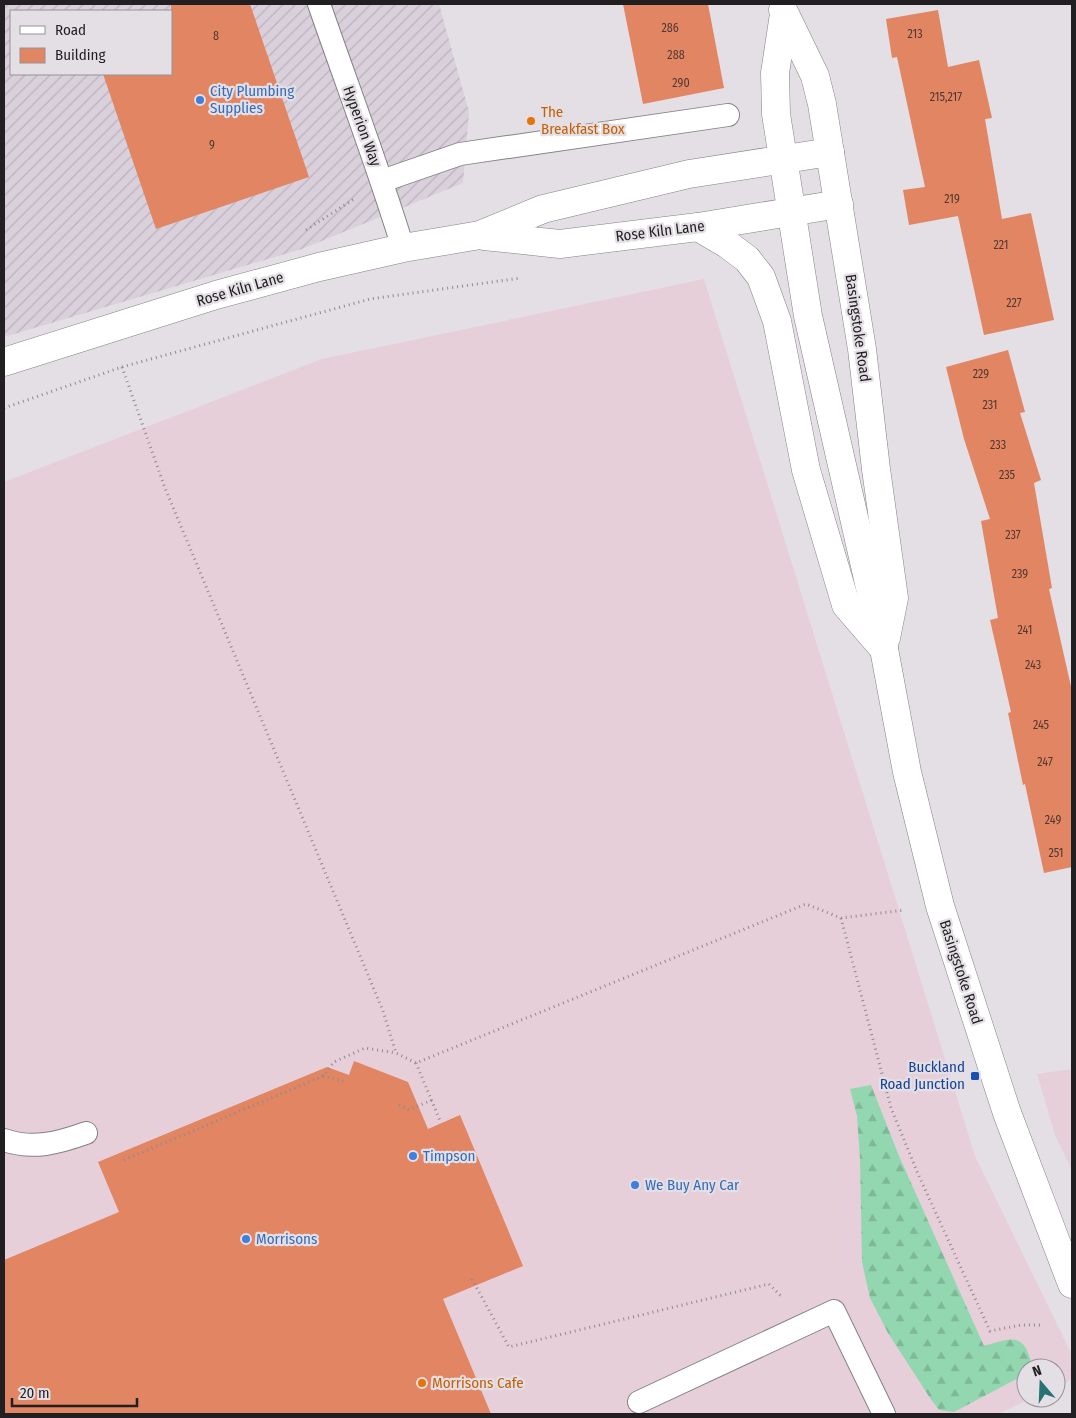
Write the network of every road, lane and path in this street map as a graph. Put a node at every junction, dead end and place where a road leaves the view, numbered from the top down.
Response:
1 (319, 4) edge
2 (783, 9) edge
3 (728, 115) dead end
4 (830, 152) junction
5 (783, 160) junction
6 (382, 181) junction
7 (839, 204) junction
8 (791, 211) junction
9 (698, 226) junction
10 (306, 230) dead end
11 (480, 236) junction
12 (403, 248) junction
13 (525, 278) dead end
14 (4, 362) edge
15 (122, 367) junction
16 (4, 408) edge
17 (884, 649) junction
18 (940, 906) junction
19 (841, 918) junction
20 (396, 1053) junction
21 (416, 1063) junction
22 (323, 1076) junction
23 (347, 1082) dead end
24 (432, 1100) junction
25 (398, 1105) dead end
26 (441, 1123) dead end
27 (86, 1133) dead end
28 (4, 1140) edge
29 (124, 1160) dead end
30 (472, 1279) dead end
31 (1072, 1284) edge
32 (784, 1299) dead end
33 (1042, 1325) dead end
34 (639, 1402) dead end
35 (884, 1414) edge

1 - 6 lane, Hyperion Way
2 - 4 main road, Basingstoke Road
2 - 5 main road, Basingstoke Road
3 - 6 lane
4 - 5 main road, Rose Kiln Lane
4 - 7 main road, Basingstoke Road
5 - 8 main road, Basingstoke Road
5 - 11 main road, Rose Kiln Lane
6 - 10 path
6 - 12 lane, Hyperion Way
7 - 8 main road, Rose Kiln Lane
7 - 17 main road, Basingstoke Road
8 - 9 main road, Rose Kiln Lane
8 - 17 main road, Basingstoke Road
9 - 11 main road, Rose Kiln Lane
9 - 17 main road
11 - 12 main road, Rose Kiln Lane
12 - 14 main road, Rose Kiln Lane
13 - 15 path
15 - 16 path
15 - 20 path
17 - 18 main road, Basingstoke Road
18 - 19 path
18 - 31 main road, Basingstoke Road
19 - 21 path
19 - 33 path
20 - 21 path
20 - 22 path
21 - 24 path
22 - 23 path
22 - 29 path
24 - 25 path
24 - 26 path
27 - 28 lane
30 - 32 path
34 - 35 lane

